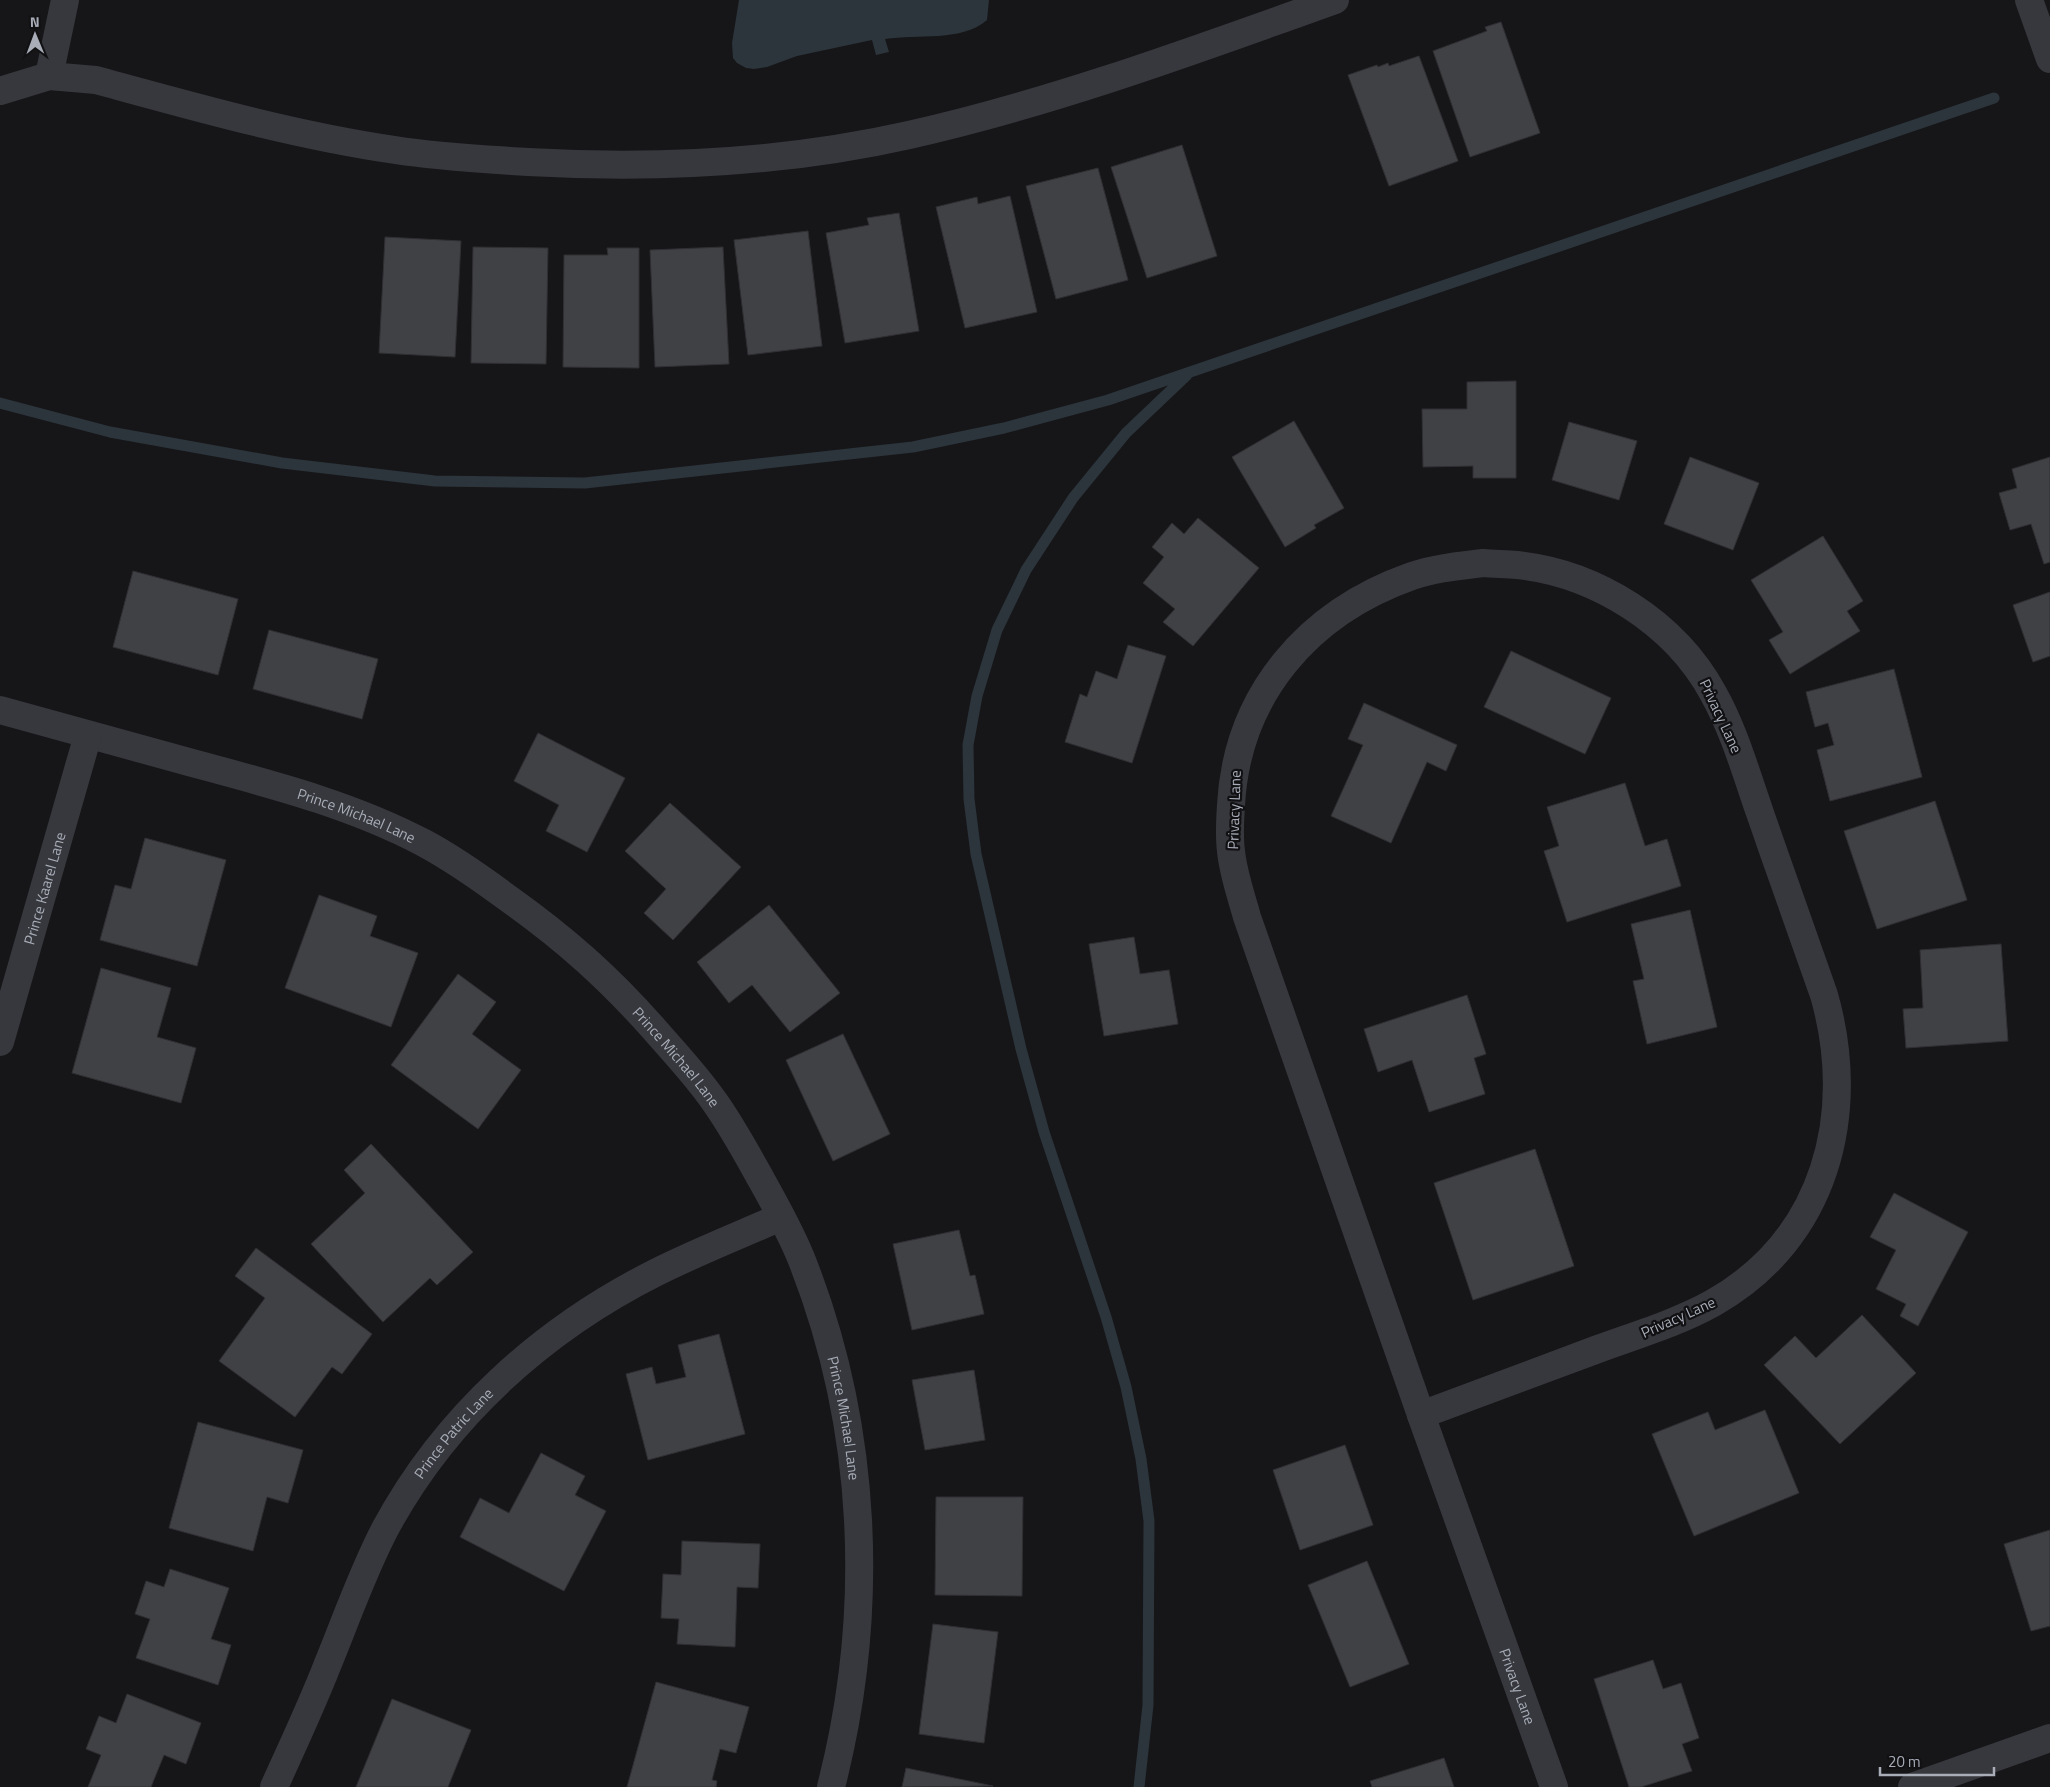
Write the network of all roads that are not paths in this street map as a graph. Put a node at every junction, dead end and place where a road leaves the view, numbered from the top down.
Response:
1 (66, 0) edge
2 (1335, 0) edge
3 (2029, 0) edge
4 (2050, 59) edge
5 (49, 76) junction
6 (3, 88) edge
7 (0, 710) edge
8 (88, 735) junction
9 (0, 1042) edge
10 (782, 1217) junction
11 (1421, 1415) junction
12 (2050, 1738) edge
13 (274, 1787) edge
14 (831, 1787) edge
15 (1554, 1787) edge
16 (1912, 1787) edge

1 - 5 street
2 - 5 street
3 - 4 street
5 - 6 street
7 - 8 street, Prince Michael Lane
8 - 9 street, Prince Kaarel Lane
8 - 10 street, Prince Michael Lane
10 - 13 street, Prince Patric Lane
10 - 14 street, Prince Michael Lane
11 - 11 street, Privacy Lane
11 - 15 street, Privacy Lane
12 - 16 street

